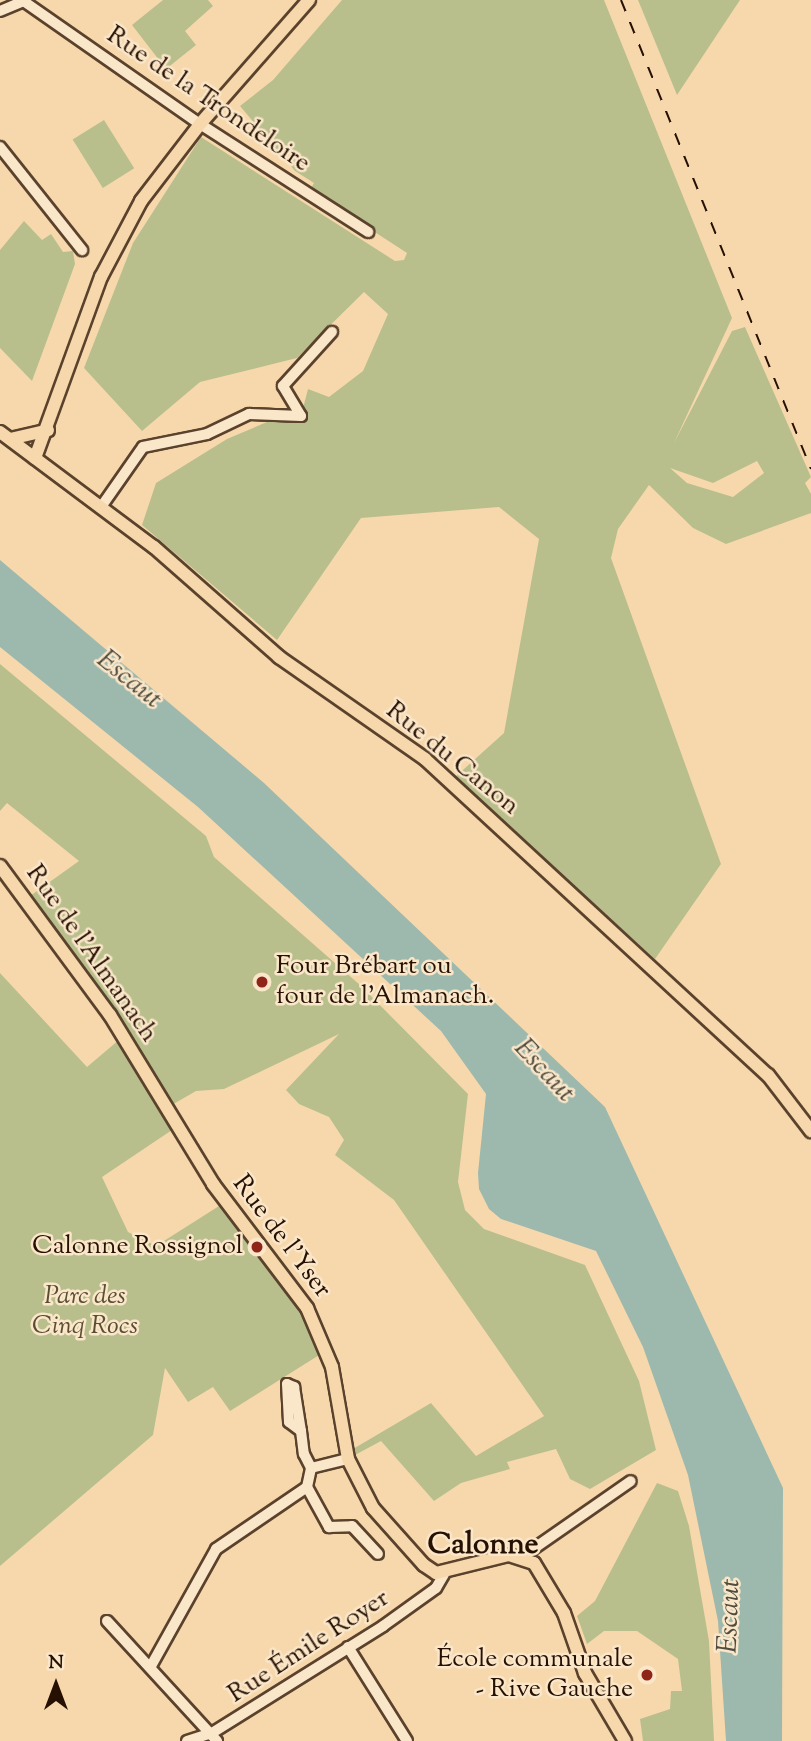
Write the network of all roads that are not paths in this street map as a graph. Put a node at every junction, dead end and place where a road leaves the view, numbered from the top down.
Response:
1 (24, 0) edge
2 (309, 0) edge
3 (0, 11) edge
4 (200, 124) junction
5 (0, 148) edge
6 (368, 232) dead end
7 (82, 250) dead end
8 (332, 332) dead end
9 (48, 430) junction
10 (5, 435) edge
11 (35, 458) junction
12 (101, 508) junction
13 (0, 866) edge
14 (144, 1069) joint
15 (811, 1131) edge
16 (301, 1431) dead end
17 (348, 1460) junction
18 (311, 1468) junction
19 (631, 1481) dead end
20 (307, 1487) junction
21 (378, 1554) dead end
22 (523, 1556) junction
23 (444, 1574) junction
24 (107, 1621) dead end
25 (348, 1647) junction
26 (151, 1667) junction
27 (215, 1737) edge
28 (623, 1740) edge
29 (187, 1741) edge
30 (203, 1741) edge
31 (407, 1741) edge

1 - 3 street
1 - 4 street, Rue de la Trondeloire
2 - 4 main road
4 - 6 street, Rue de la Trondeloire
4 - 9 main road
5 - 7 street
8 - 12 street
9 - 10 main road
9 - 11 main road
10 - 11 main road, Rue du Canon
11 - 12 main road, Rue du Canon
12 - 15 main road, Rue du Canon
13 - 14 main road, Rue de l'Almanach
14 - 17 main road, Rue de l'Yser
16 - 18 street
17 - 18 street
17 - 23 main road, Rue de l'Yser
18 - 20 street
19 - 22 street
20 - 21 street
20 - 26 street
22 - 23 main road
22 - 28 main road
23 - 25 street, Rue Émile Royer
24 - 26 street
25 - 27 street, Rue Émile Royer
25 - 31 street
26 - 27 street
27 - 29 street, Rue Émile Royer
27 - 30 street

